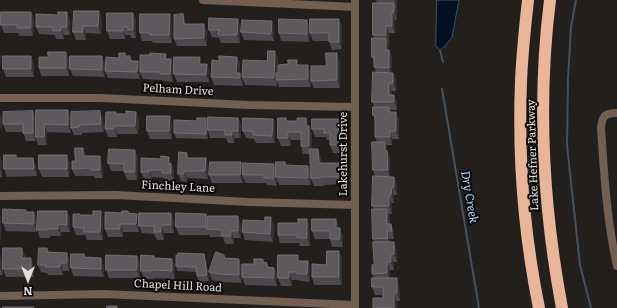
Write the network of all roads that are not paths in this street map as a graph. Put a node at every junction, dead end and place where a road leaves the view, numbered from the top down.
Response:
1 (203, 0) edge
2 (528, 0) edge
3 (550, 0) edge
4 (355, 4) edge
5 (0, 98) edge
6 (355, 107) junction
7 (617, 113) edge
8 (0, 196) edge
9 (355, 206) junction
10 (617, 266) edge
11 (0, 296) edge
12 (355, 306) edge
13 (539, 308) edge
14 (562, 308) edge

1 - 4 street
2 - 13 highway, Lake Hefner Parkway
3 - 14 highway, Lake Hefner Parkway
4 - 6 street, Lakehurst Drive
5 - 6 street, Pelham Drive
6 - 9 street, Lakehurst Drive
7 - 10 street
8 - 9 street, Finchley Lane
9 - 12 street, Lakehurst Drive
11 - 12 street, Chapel Hill Road

